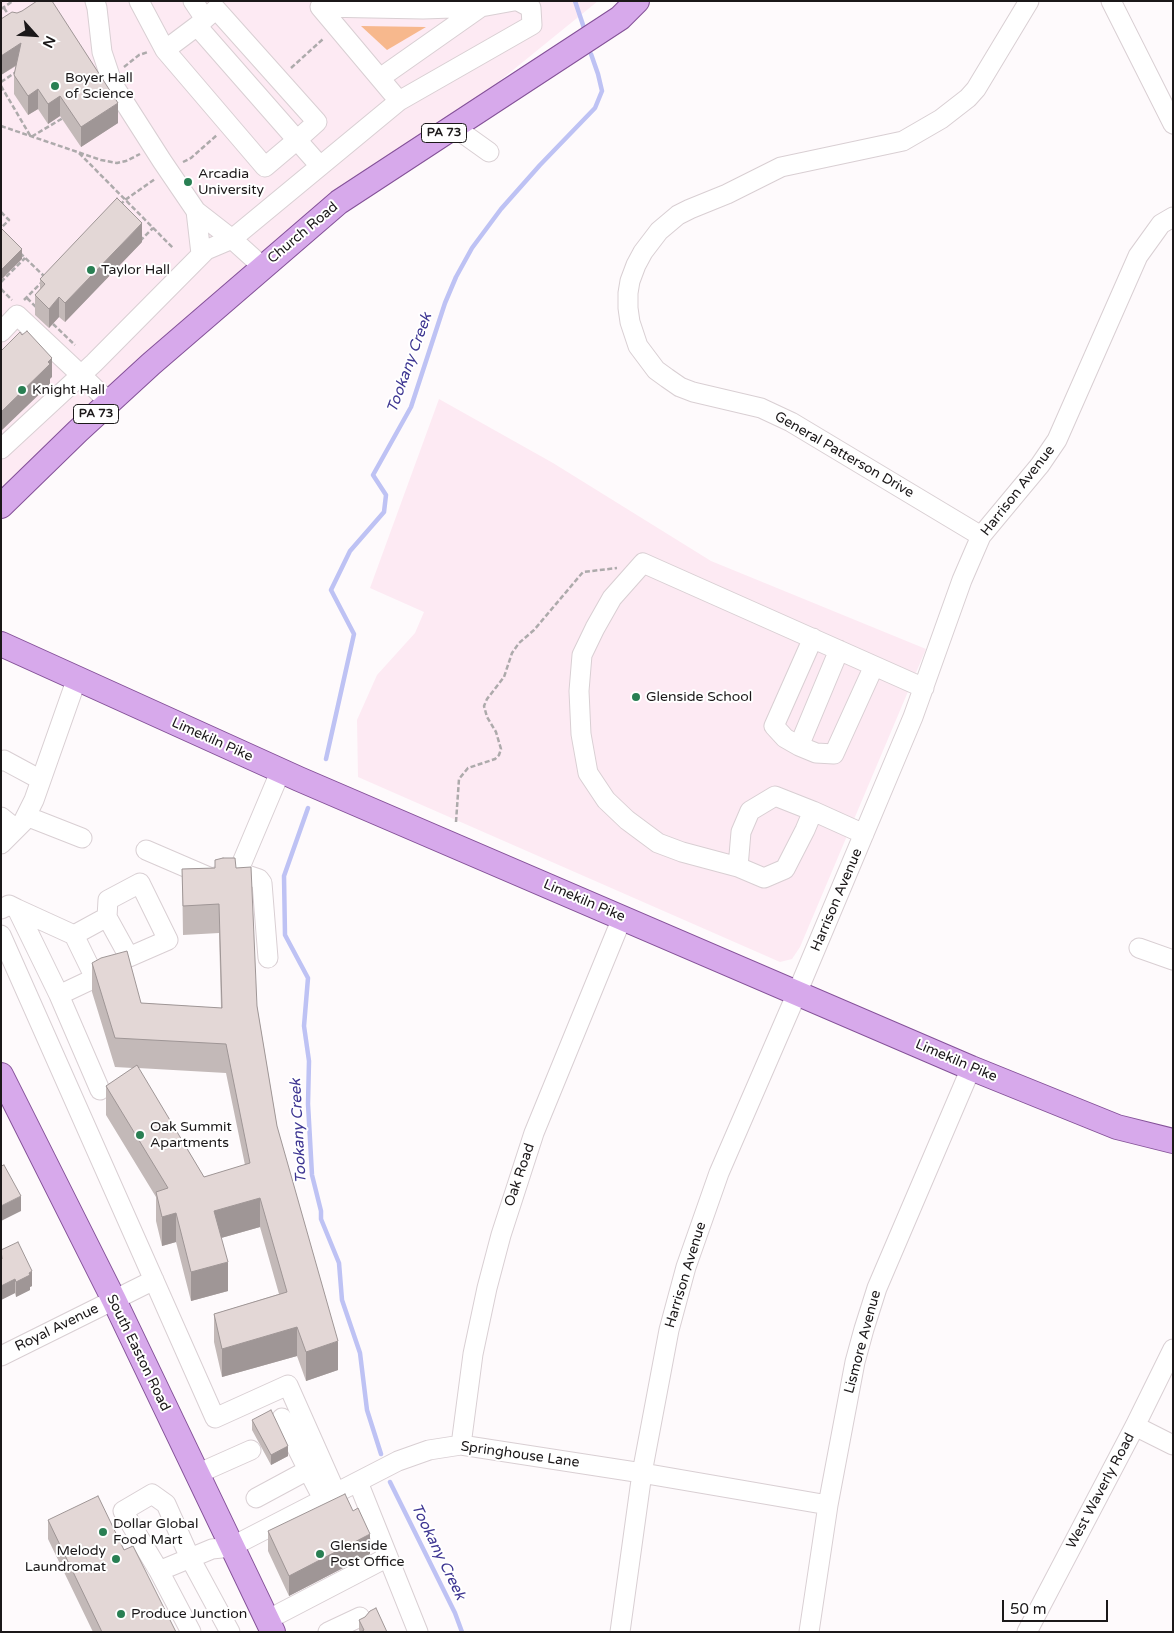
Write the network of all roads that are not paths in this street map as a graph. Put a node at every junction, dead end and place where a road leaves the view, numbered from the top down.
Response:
1 (95, 1) edge
2 (139, 1) edge
3 (193, 1) edge
4 (514, 1) edge
5 (518, 1) edge
6 (637, 1) edge
7 (1029, 1) edge
8 (1111, 1) edge
9 (425, 5) edge
10 (482, 6) junction
11 (201, 23) junction
12 (160, 49) junction
13 (380, 78) junction
14 (399, 101) junction
15 (1173, 124) edge
16 (454, 126) junction
17 (297, 140) junction
18 (489, 152) dead end
19 (320, 166) junction
20 (196, 211) junction
21 (1173, 217) edge
22 (232, 239) junction
23 (201, 254) junction
24 (264, 267) junction
25 (1, 332) edge
26 (81, 375) junction
27 (109, 402) junction
28 (1, 449) edge
29 (1, 506) edge
30 (981, 536) junction
31 (813, 638) junction
32 (1, 644) edge
33 (839, 650) junction
34 (874, 666) junction
35 (77, 678) junction
36 (924, 688) junction
37 (799, 746) junction
38 (1, 761) edge
39 (281, 770) junction
40 (41, 780) junction
41 (812, 811) junction
42 (1, 817) edge
43 (21, 823) junction
44 (864, 834) junction
45 (82, 838) dead end
46 (1, 844) edge
47 (146, 850) dead end
48 (738, 867) junction
49 (238, 872) junction
50 (9, 909) edge
51 (107, 917) dead end
52 (622, 918) junction
53 (1, 935) edge
54 (74, 935) junction
55 (1140, 948) dead end
56 (268, 958) dead end
57 (1173, 960) edge
58 (798, 993) junction
59 (59, 995) junction
60 (971, 1068) junction
61 (1, 1075) edge
62 (100, 1090) dead end
63 (1173, 1142) edge
64 (154, 1280) junction
65 (114, 1300) junction
66 (3, 1349) edge
67 (1173, 1349) edge
68 (282, 1418) dead end
69 (1135, 1426) junction
70 (460, 1446) junction
71 (1173, 1446) edge
72 (252, 1450) dead end
73 (308, 1470) junction
74 (642, 1473) junction
75 (196, 1474) junction
76 (358, 1482) junction
77 (330, 1496) junction
78 (256, 1498) dead end
79 (828, 1505) junction
80 (231, 1547) junction
81 (388, 1557) junction
82 (190, 1558) junction
83 (160, 1571) junction
84 (354, 1624) edge
85 (270, 1626) edge
86 (191, 1632) edge
87 (230, 1632) edge
88 (328, 1632) edge
89 (418, 1632) edge
90 (620, 1632) edge
91 (809, 1632) edge
92 (1027, 1632) edge

1 - 20 street
2 - 12 street
3 - 11 street
4 - 10 street
5 - 14 street
6 - 16 main road, Church Road / PA 73
7 - 30 street, General Patterson Drive
8 - 15 street
9 - 10 street
9 - 13 street
10 - 13 street
11 - 12 street
11 - 17 street
11 - 17 street
12 - 17 street
13 - 14 street
14 - 19 street
16 - 18 street
16 - 24 main road, Church Road / PA 73
17 - 19 street
19 - 22 street
20 - 22 street
20 - 23 street
21 - 30 street, Harrison Avenue
22 - 23 street
22 - 24 street
23 - 26 street
24 - 27 main road, Church Road / PA 73
25 - 26 street
26 - 27 street
26 - 28 street
27 - 29 main road, Church Road / PA 73
30 - 36 street, Harrison Avenue
31 - 33 street
31 - 37 street
31 - 48 street
32 - 35 main road, Limekiln Pike
33 - 34 street
33 - 37 street
34 - 36 street
34 - 37 street
35 - 39 main road, Limekiln Pike
35 - 40 street
36 - 44 street, Harrison Avenue
38 - 40 street
39 - 49 street
39 - 52 main road, Limekiln Pike
40 - 43 street
41 - 44 street
41 - 48 street
41 - 48 street
42 - 43 street
43 - 45 street
43 - 46 street
44 - 58 street, Harrison Avenue
47 - 49 street
49 - 56 street
50 - 54 street
50 - 59 street
51 - 54 street
52 - 58 main road, Limekiln Pike
52 - 70 street, Oak Road
53 - 64 street
54 - 59 street
55 - 57 street
58 - 60 main road, Limekiln Pike
58 - 74 street, Harrison Avenue
59 - 62 street
60 - 63 main road, Limekiln Pike
60 - 79 street, Lismore Avenue
61 - 65 main road, South Easton Road
64 - 65 street, Royal Avenue
64 - 77 street
65 - 66 street, Royal Avenue
65 - 75 main road, South Easton Road
67 - 69 street, West Waverly Road
68 - 73 street
69 - 71 street
69 - 92 street, West Waverly Road
70 - 74 street, Springhouse Lane
70 - 76 street, Springhouse Lane
72 - 75 street
73 - 77 street
73 - 78 street
74 - 79 street, Springhouse Lane
74 - 90 street, Harrison Avenue
75 - 80 main road, South Easton Road
76 - 77 street, Springhouse Lane
76 - 81 street
77 - 80 street, Springhouse Lane
79 - 91 street, Lismore Avenue
80 - 82 street, Springhouse Lane
80 - 85 main road, South Easton Road
81 - 85 street
81 - 89 street
82 - 83 street, Springhouse Lane
82 - 83 street
82 - 87 street
83 - 86 street
84 - 88 street

